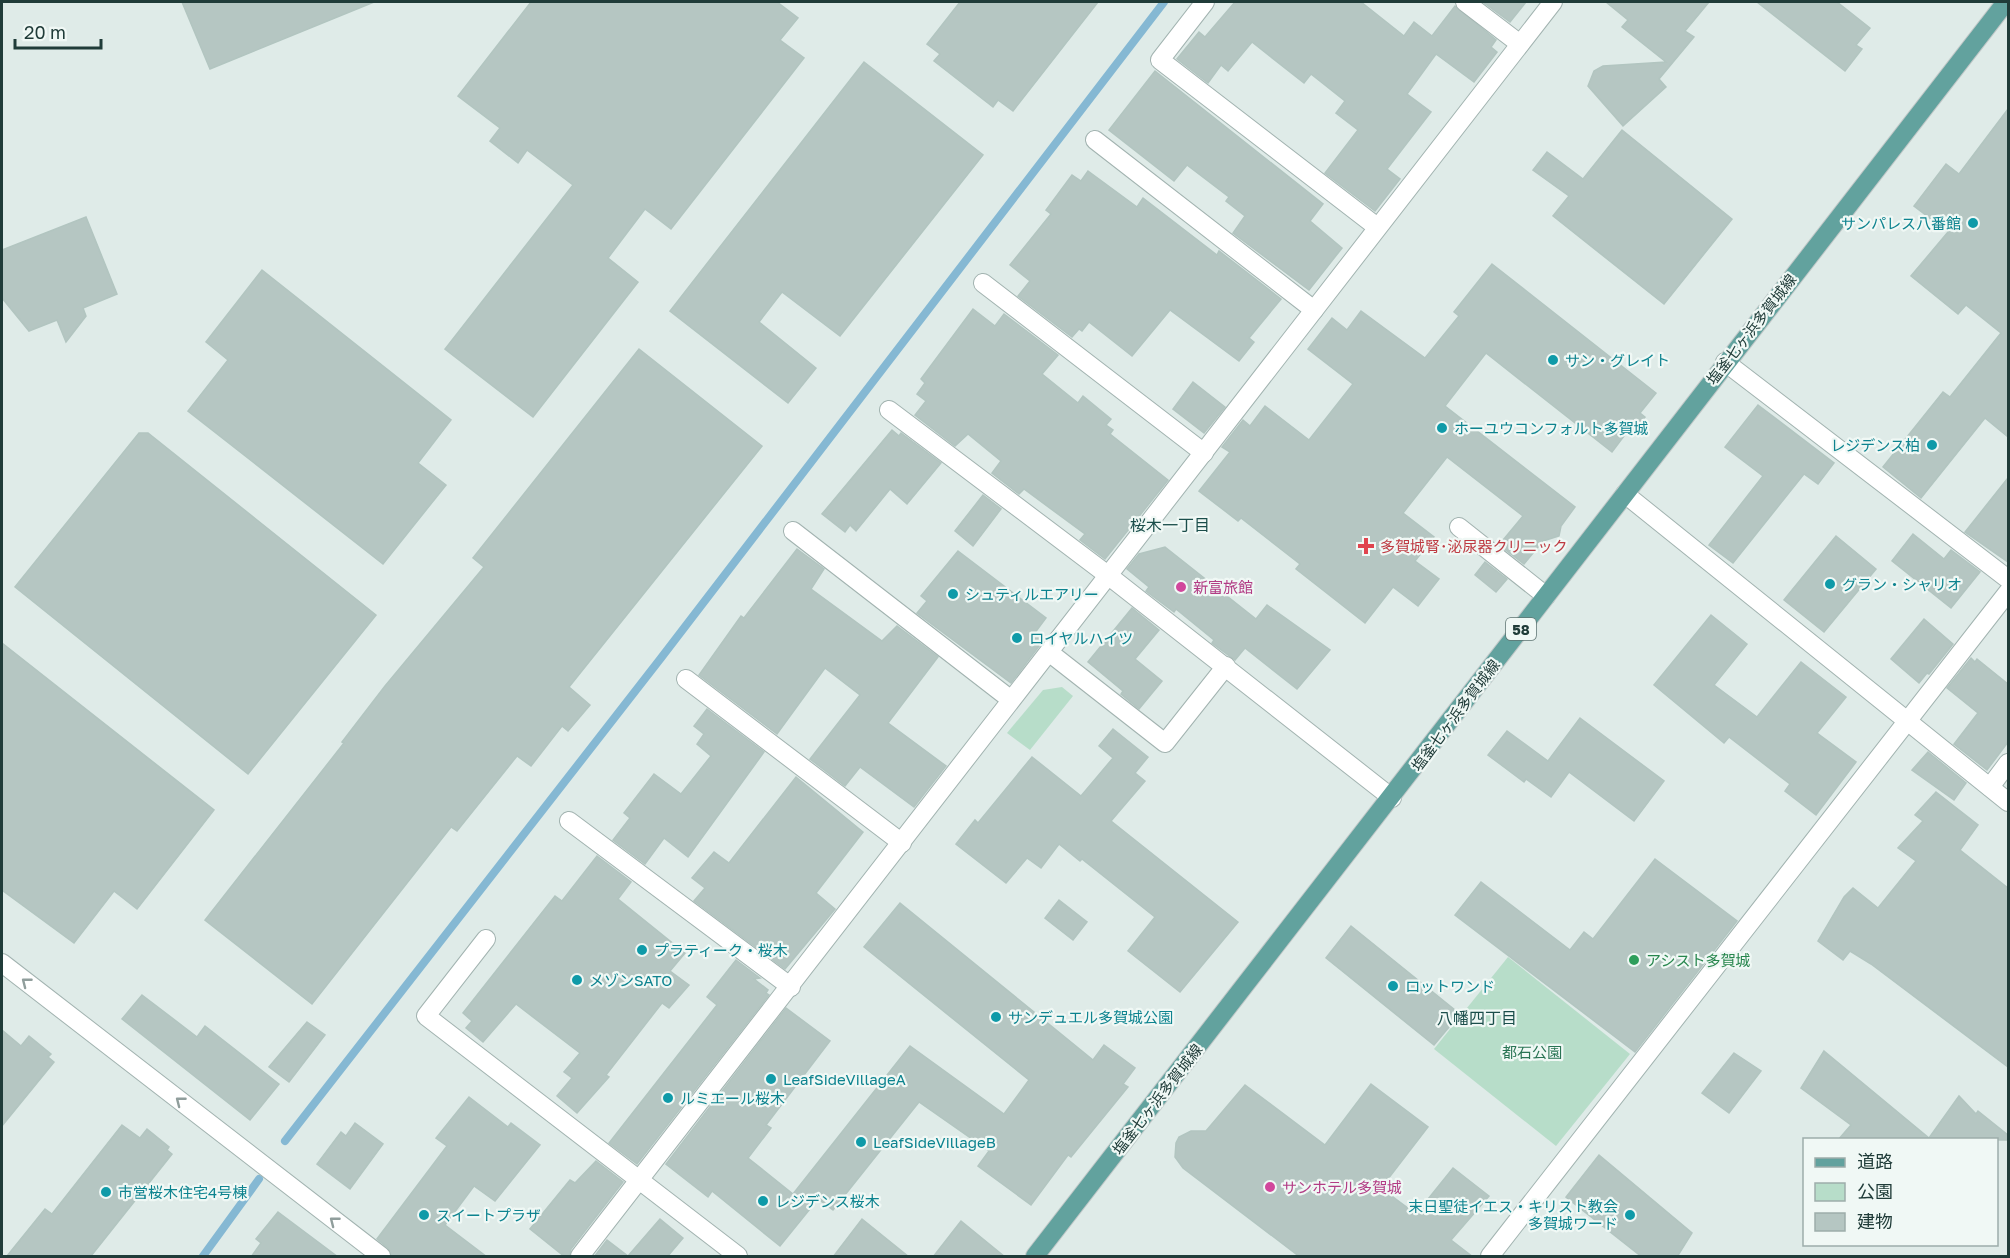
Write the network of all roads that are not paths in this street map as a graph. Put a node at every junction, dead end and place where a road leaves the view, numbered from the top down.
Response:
1 (1205, 2) edge
2 (1465, 2) edge
3 (1553, 2) edge
4 (2006, 2) edge
5 (1520, 44) junction
6 (1095, 140) dead end
7 (1377, 227) junction
8 (983, 283) dead end
9 (1314, 310) junction
10 (1725, 362) junction
11 (889, 411) dead end
12 (1204, 453) junction
13 (1625, 494) junction
14 (1459, 527) dead end
15 (793, 531) dead end
16 (1109, 576) junction
17 (2008, 579) edge
18 (2008, 592) edge
19 (1546, 596) junction
20 (1050, 653) junction
21 (1226, 666) junction
22 (686, 679) dead end
23 (1010, 699) junction
24 (1908, 722) junction
25 (2008, 763) edge
26 (1990, 787) junction
27 (1392, 798) junction
28 (2008, 802) edge
29 (569, 820) dead end
30 (902, 843) junction
31 (486, 939) dead end
32 (2, 963) edge
33 (791, 987) junction
34 (640, 1181) junction
35 (381, 1257) edge
36 (580, 1257) edge
37 (738, 1257) edge
38 (1035, 1257) edge
39 (1490, 1257) edge

1 - 7 street
2 - 5 street
3 - 5 street
4 - 10 main road, 塩釜七ヶ浜多賀城線 / 58
5 - 7 street
6 - 9 street
7 - 9 street
8 - 12 street
9 - 12 street
10 - 13 main road, 塩釜七ヶ浜多賀城線 / 58
10 - 17 street
11 - 16 street
12 - 16 street
13 - 19 main road, 塩釜七ヶ浜多賀城線 / 58
13 - 24 street
14 - 19 street
15 - 23 street
16 - 20 street
16 - 21 street
18 - 24 street
19 - 27 main road, 塩釜七ヶ浜多賀城線 / 58
20 - 21 street
20 - 23 street
21 - 27 street
22 - 30 street
23 - 30 street
24 - 26 street
24 - 39 street
25 - 26 street
26 - 28 street
27 - 38 main road, 塩釜七ヶ浜多賀城線 / 58
29 - 33 street
30 - 33 street
31 - 34 street
35 -> 32 street
33 - 34 street
34 - 36 street
34 - 37 street

